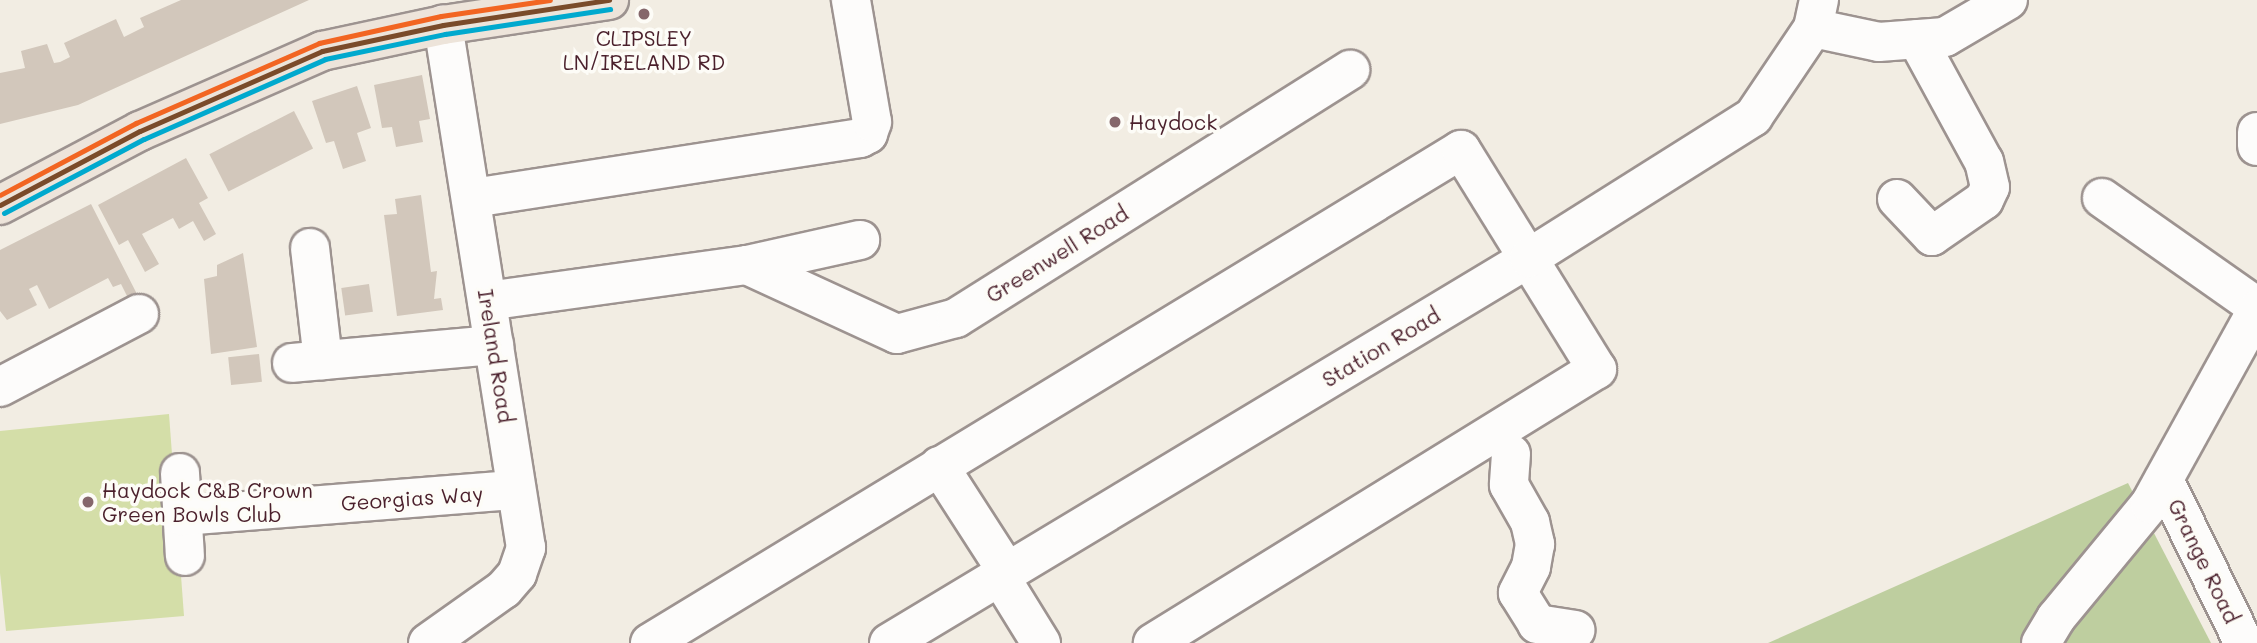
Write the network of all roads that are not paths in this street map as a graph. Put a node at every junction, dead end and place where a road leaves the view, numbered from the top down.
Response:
1 (609, 0) edge
2 (851, 0) edge
3 (2008, 0) edge
4 (1816, 14) edge
5 (463, 15) edge
6 (1917, 39) junction
7 (1350, 70) dead end
8 (2257, 132) edge
9 (2257, 146) edge
10 (473, 198) junction
11 (2102, 198) dead end
12 (1897, 200) dead end
13 (0, 205) edge
14 (860, 240) dead end
15 (310, 248) dead end
16 (1530, 258) junction
17 (747, 265) junction
18 (487, 301) junction
19 (2257, 309) edge
20 (139, 314) dead end
21 (494, 345) junction
22 (0, 387) edge
23 (1511, 454) dead end
24 (939, 466) junction
25 (180, 473) dead end
26 (516, 490) junction
27 (2157, 492) junction
28 (183, 516) junction
29 (185, 556) dead end
30 (1003, 572) junction
31 (1525, 620) edge
32 (1576, 630) dead end
33 (428, 643) edge
34 (650, 643) edge
35 (890, 643) edge
36 (1041, 643) edge
37 (1153, 643) edge
38 (2041, 643) edge
39 (2244, 643) edge

1 - 5 main road
2 - 10 street
3 - 6 street
4 - 6 street
4 - 16 street, Station Road
5 - 10 street, Ireland Road
5 - 13 main road
6 - 12 street
7 - 17 street, Greenwell Road
8 - 9 street
10 - 18 street, Ireland Road
11 - 19 street
14 - 17 street
15 - 21 street
16 - 24 street
16 - 30 street, Station Road
16 - 37 street
17 - 18 street
18 - 21 street, Ireland Road
19 - 27 street, Grange Road
20 - 22 street
21 - 26 street, Ireland Road
23 - 31 street
24 - 30 street
24 - 34 street
25 - 28 street
26 - 28 street, Georgias Way
26 - 33 street, Ireland Road
27 - 38 street
27 - 39 street, Grange Road
28 - 29 street
30 - 35 street, Station Road
30 - 36 street
31 - 32 street

